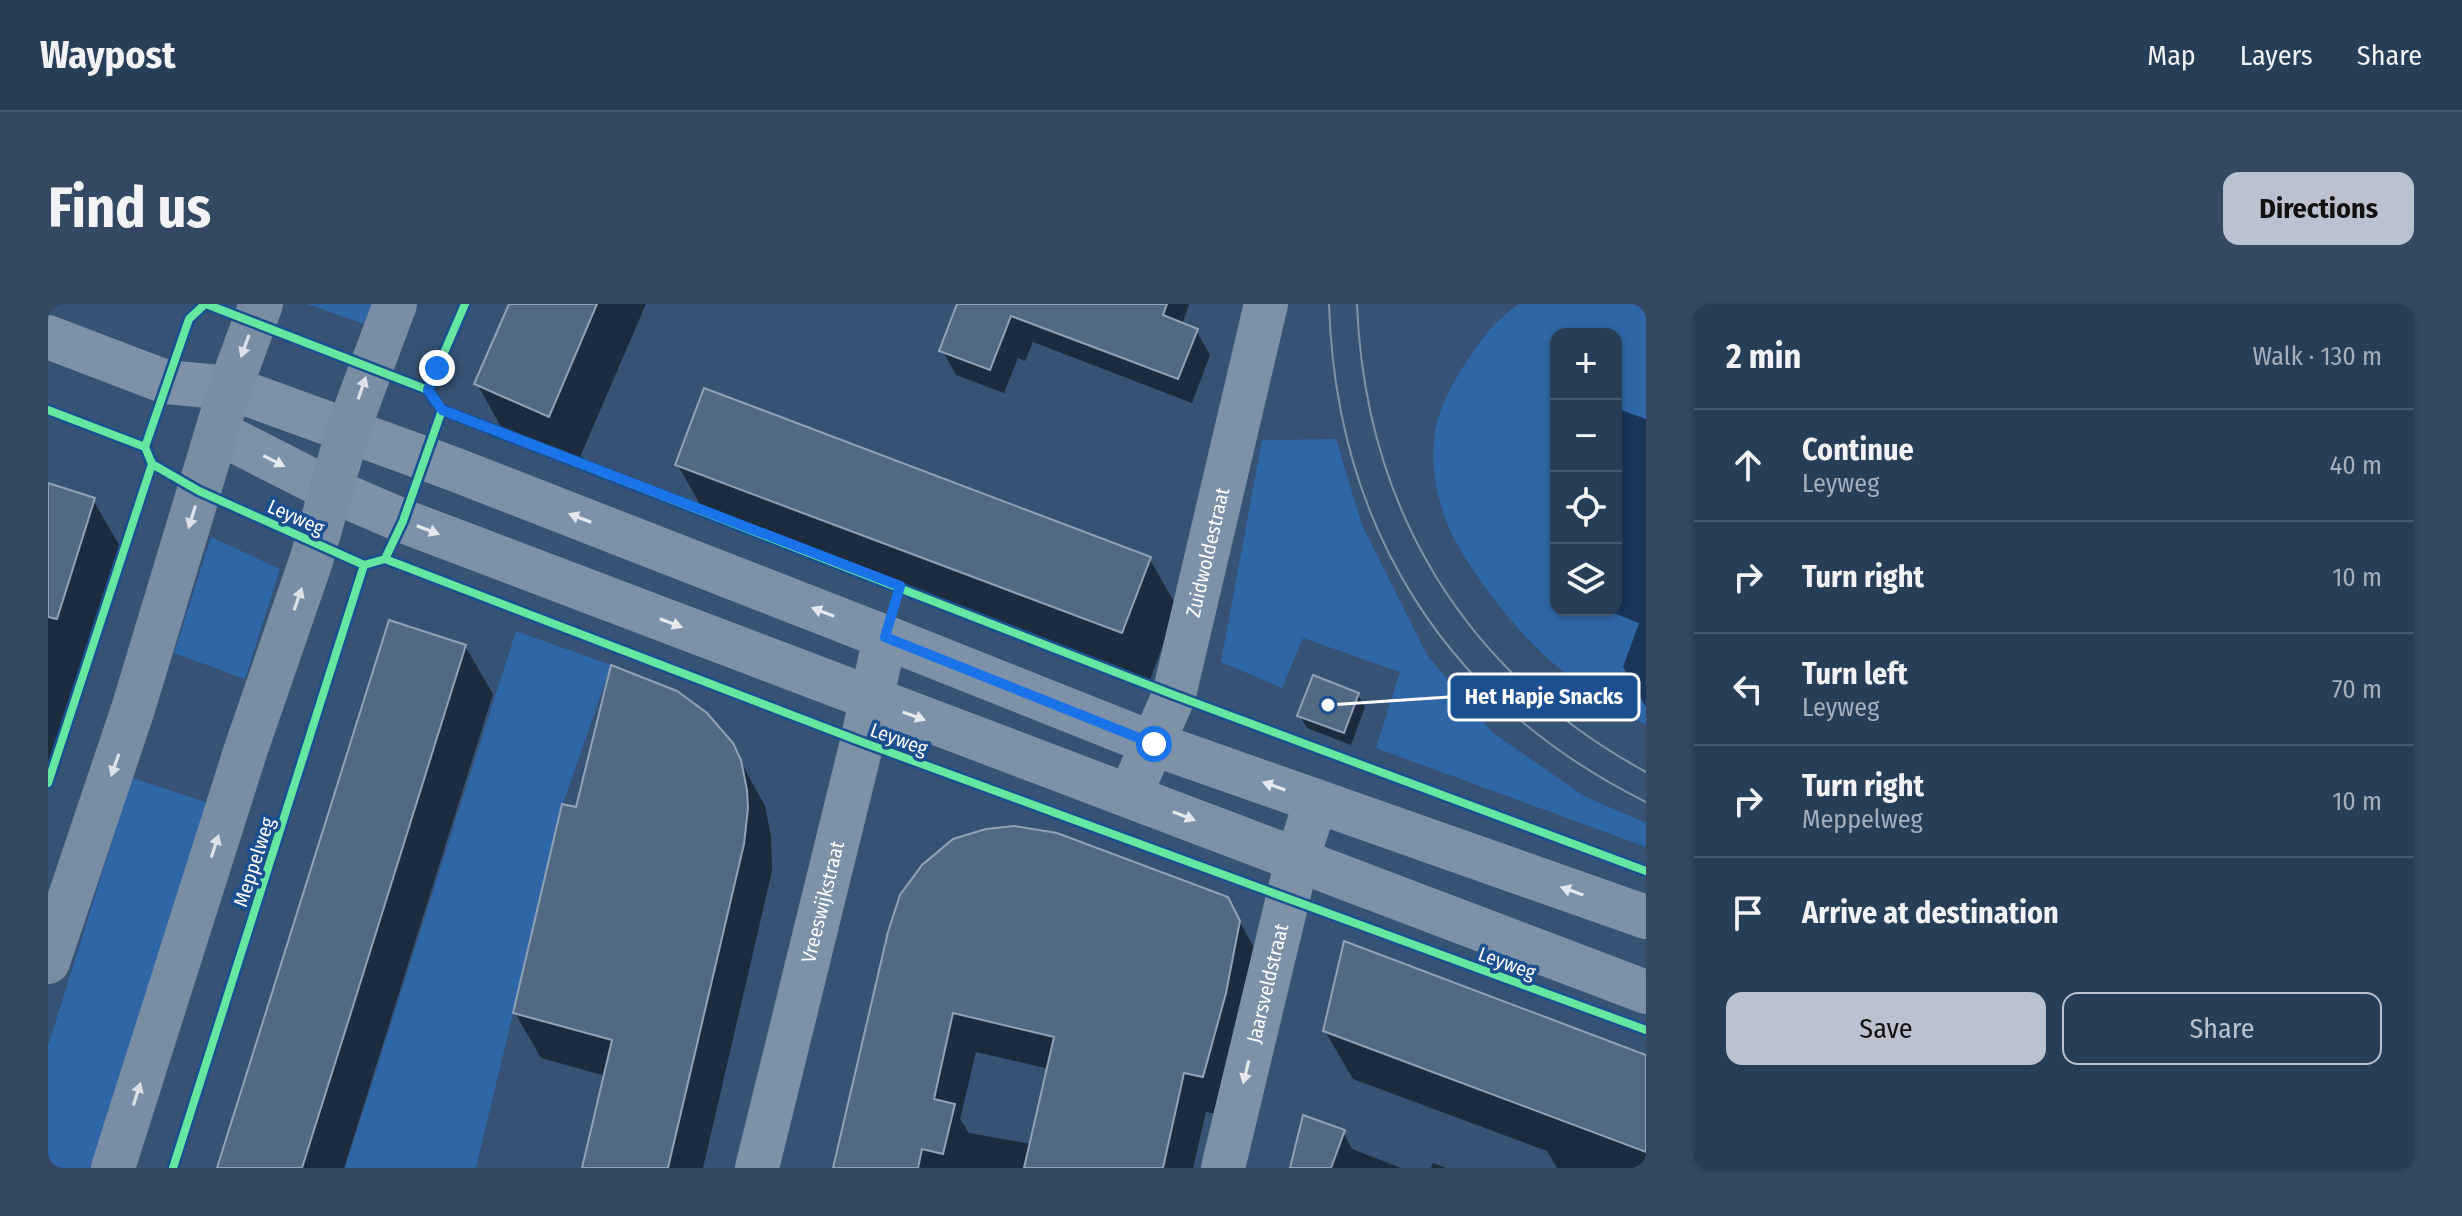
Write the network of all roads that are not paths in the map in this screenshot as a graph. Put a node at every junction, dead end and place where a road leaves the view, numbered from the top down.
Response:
1 (261, 304) edge
2 (395, 304) edge
3 (1266, 304) edge
4 (48, 337) edge
5 (166, 382) junction
6 (230, 388) junction
7 (348, 430) junction
8 (217, 432) junction
9 (331, 490) junction
10 (885, 637) junction
11 (871, 700) junction
12 (1154, 744) junction
13 (1130, 795) junction
14 (1316, 801) junction
15 (1297, 860) junction
16 (1646, 917) edge
17 (49, 957) edge
18 (1646, 992) edge
19 (113, 1168) edge
20 (757, 1168) edge
21 (1223, 1168) edge

1 -> 6 main road
7 -> 2 main road, Meppelweg
3 - 12 street, Zuidwoldestraat
4 - 5 street, Leyweg
5 - 6 street, Leyweg
5 - 8 street, Leyweg
6 - 7 street, Leyweg
6 - 8 main road
7 - 9 main road, Meppelweg
10 -> 7 street, Leyweg
8 -> 9 street, Leyweg
8 -> 17 main road
9 -> 11 street, Leyweg
19 -> 9 main road, Meppelweg
10 - 11 street, Vreeswijkstraat
10 - 12 street, Leyweg
11 -> 13 street, Leyweg
11 - 20 street, Vreeswijkstraat
12 - 13 street, Zuidwoldestraat
14 -> 12 street, Leyweg
13 -> 15 street, Leyweg
14 - 15 street, Jaarsveldstraat
16 -> 14 street, Leyweg
15 - 18 street, Leyweg
15 -> 21 street, Jaarsveldstraat

